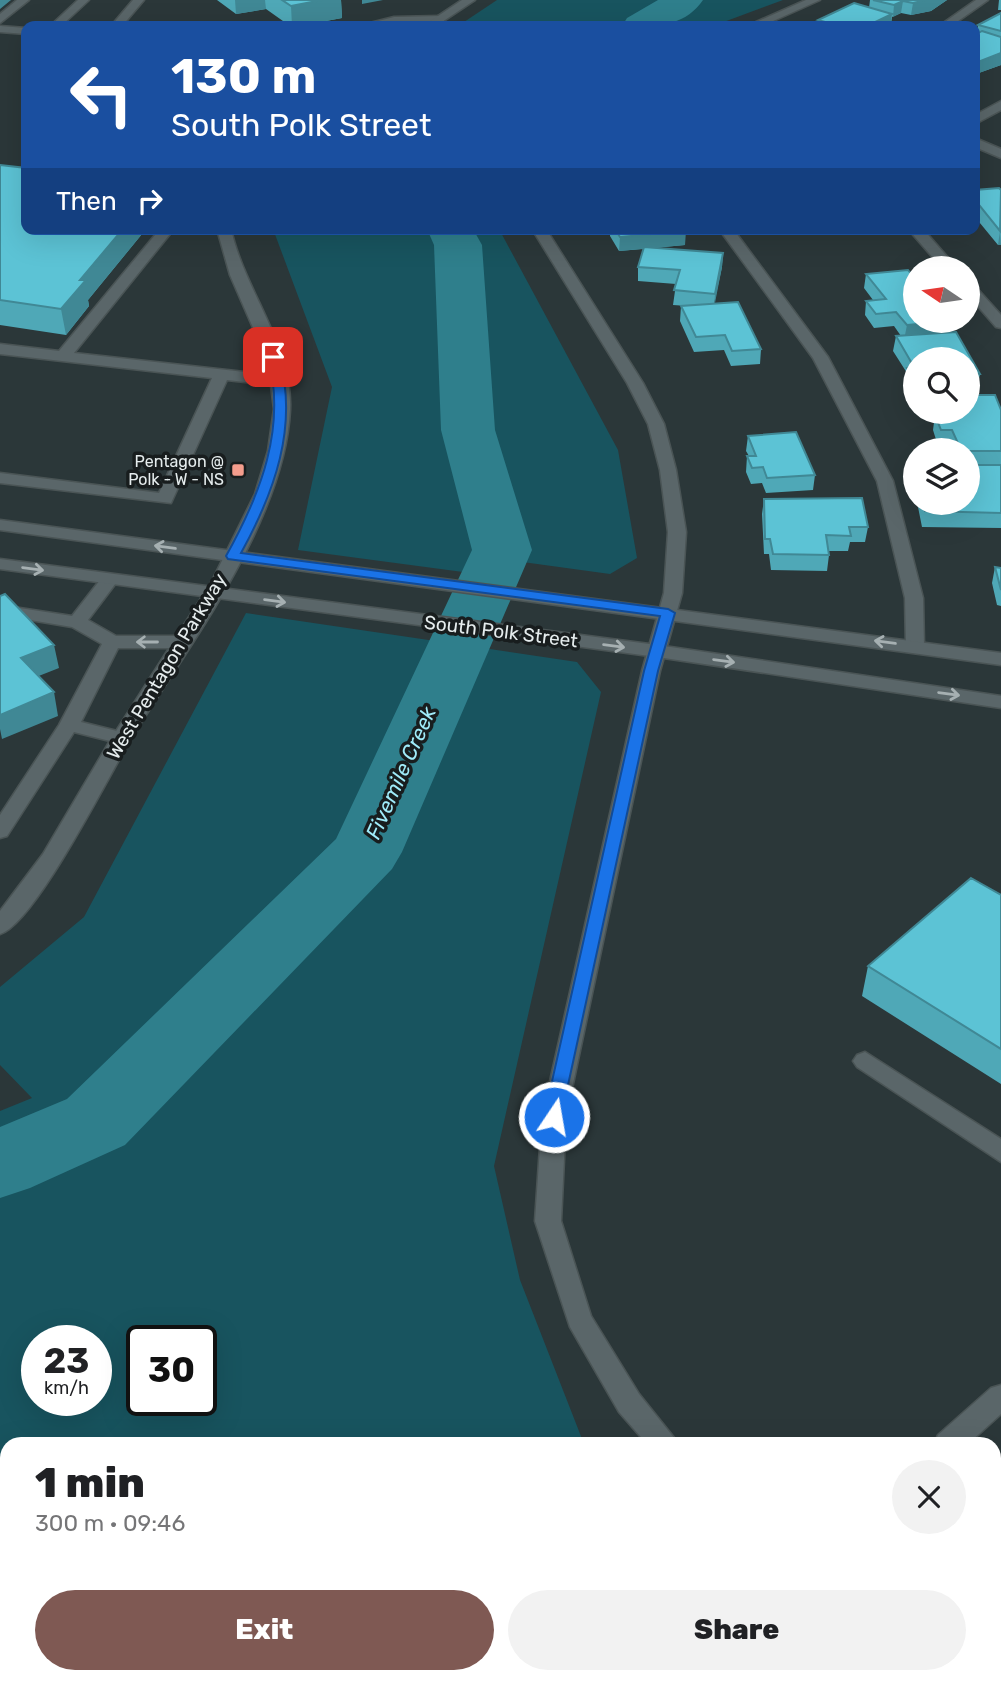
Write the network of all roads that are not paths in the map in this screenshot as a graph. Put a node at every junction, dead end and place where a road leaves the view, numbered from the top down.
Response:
1 (24, 0) edge
2 (84, 0) edge
3 (139, 0) edge
4 (470, 0) edge
5 (815, 0) edge
6 (983, 0) edge
7 (440, 19) junction
8 (0, 20) edge
9 (61, 21) edge
10 (120, 21) edge
11 (389, 21) edge
12 (437, 21) edge
13 (765, 21) edge
14 (952, 21) edge
15 (0, 29) edge
16 (21, 31) edge
17 (1001, 105) edge
18 (980, 117) edge
19 (980, 144) edge
20 (1001, 154) edge
21 (162, 235) edge
22 (224, 235) edge
23 (543, 235) edge
24 (730, 235) edge
25 (920, 235) edge
26 (939, 256) edge
27 (980, 300) edge
28 (1001, 324) edge
29 (0, 349) edge
30 (63, 356) junction
31 (221, 375) junction
32 (280, 381) junction
33 (0, 478) edge
34 (0, 524) edge
35 (232, 556) junction
36 (0, 564) edge
37 (110, 579) junction
38 (211, 593) junction
39 (0, 610) edge
40 (668, 613) junction
41 (77, 622) junction
42 (112, 642) junction
43 (181, 642) junction
44 (915, 646) junction
45 (657, 651) junction
46 (1001, 659) edge
47 (1001, 702) edge
48 (69, 725) junction
49 (122, 738) junction
50 (0, 831) edge
51 (0, 926) edge
52 (865, 1061) dead end
53 (1001, 1152) edge
54 (1001, 1397) edge
55 (659, 1437) edge
56 (956, 1437) edge

1 - 8 street
2 - 9 street
3 - 10 street
4 - 7 street
5 - 13 street
6 - 14 street
7 - 11 street
7 - 12 street
15 - 16 street
17 - 18 street
19 - 20 street
21 - 30 street
22 - 32 street, West Pentagon Parkway
23 - 40 street
24 - 44 street
25 - 26 street
27 - 28 street
29 - 30 street
30 - 31 street
31 - 32 street
31 - 33 street
32 - 35 street, West Pentagon Parkway
35 -> 34 street, South Polk Street
35 - 38 street, West Pentagon Parkway
35 - 40 street, South Polk Street
36 -> 37 street, South Polk Street
37 - 38 street, South Polk Street
37 - 41 street
38 - 43 street, West Pentagon Parkway
38 -> 45 street, South Polk Street
39 - 41 street
44 -> 40 street, South Polk Street
40 - 45 street
41 - 42 street
43 -> 42 street
42 - 48 street
43 - 49 street, West Pentagon Parkway
44 - 46 street, South Polk Street
45 -> 47 street, South Polk Street
45 - 55 street
48 - 49 street
48 - 50 street
49 - 51 street, West Pentagon Parkway
52 - 53 street
54 - 56 street

